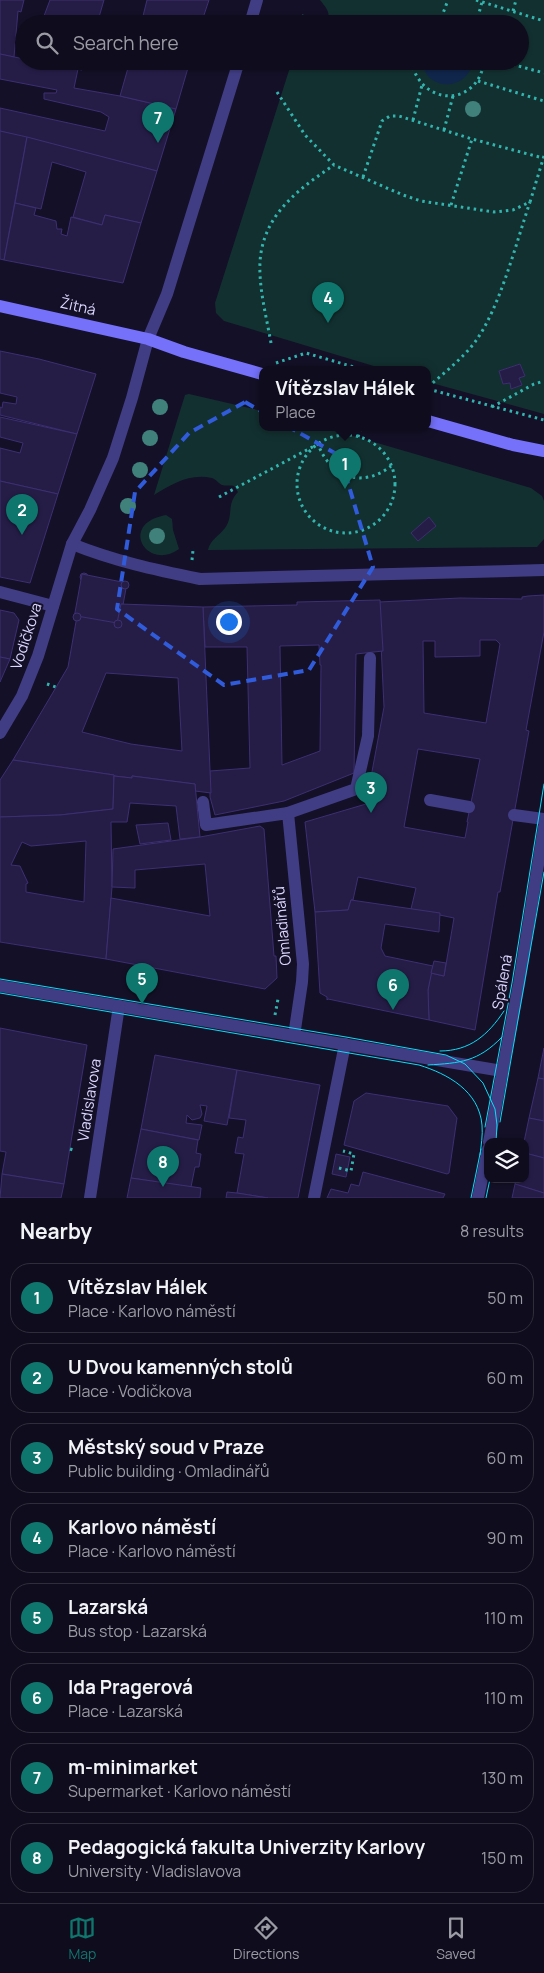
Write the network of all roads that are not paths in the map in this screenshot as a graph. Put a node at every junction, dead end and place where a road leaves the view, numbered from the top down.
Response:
1 (258, 0) edge
2 (253, 15) edge
3 (236, 70) edge
4 (0, 306) edge
5 (148, 339) junction
6 (257, 372) edge
7 (431, 422) edge
8 (544, 451) edge
9 (72, 544) junction
10 (544, 570) edge
11 (0, 592) edge
12 (53, 606) junction
13 (370, 658) dead end
14 (0, 733) edge
15 (430, 800) dead end
16 (204, 802) dead end
17 (469, 806) dead end
18 (288, 813) junction
19 (514, 814) dead end
20 (544, 819) edge
21 (544, 827) edge
22 (0, 986) edge
23 (119, 1006) junction
24 (294, 1036) junction
25 (345, 1044) junction
26 (502, 1071) junction
27 (490, 1138) edge
28 (484, 1169) edge
29 (90, 1198) edge
30 (314, 1198) edge
31 (478, 1198) edge

1 - 2 street
3 - 5 street, Vodičkova
4 - 5 main road, Žitná
5 - 6 main road, Žitná
5 - 9 street, Vodičkova
7 - 8 main road
9 - 10 street
9 - 12 street, Vodičkova
11 - 12 street
12 - 14 street, Vodičkova
13 - 18 street
15 - 17 street
16 - 18 street
18 - 24 street, Omladinářů
19 - 20 street
21 - 26 street, Spálená
22 - 23 street
23 - 24 street
23 - 29 street, Vladislavova
24 - 25 street
25 - 26 street
25 - 30 street
26 - 27 street, Spálená
28 - 31 street

